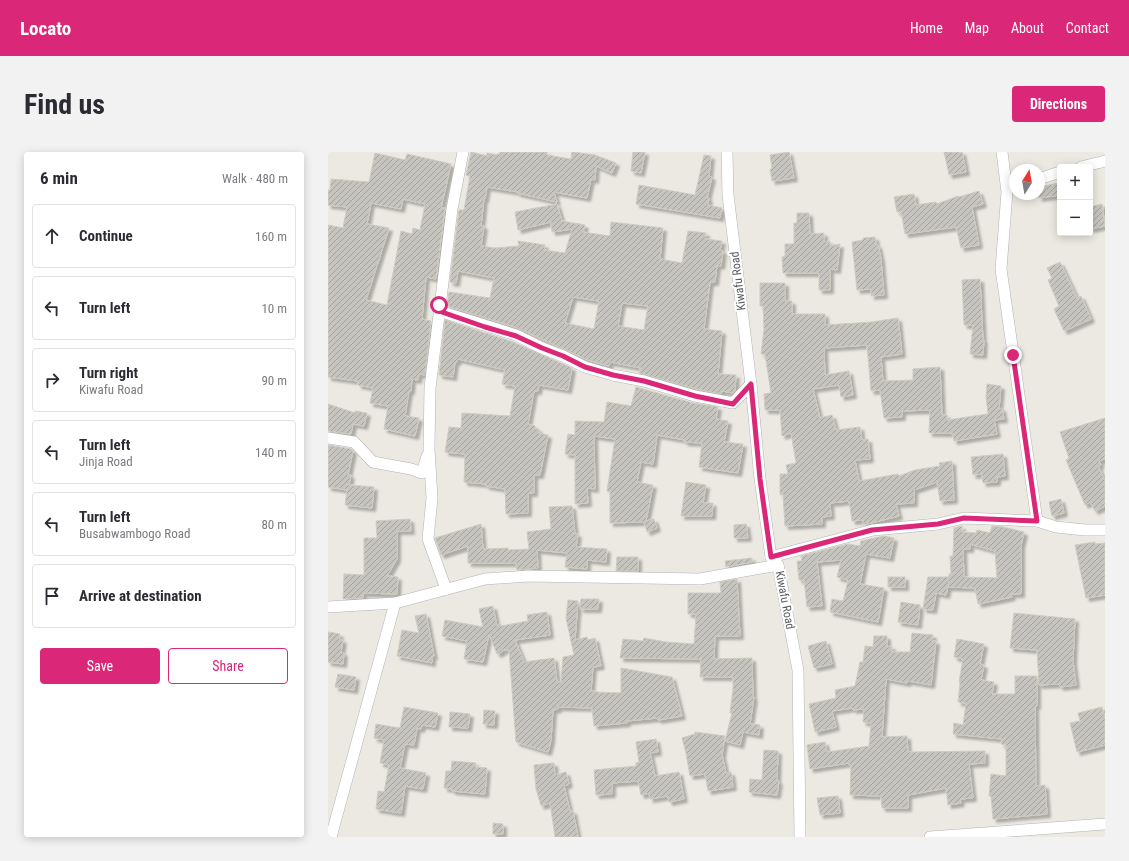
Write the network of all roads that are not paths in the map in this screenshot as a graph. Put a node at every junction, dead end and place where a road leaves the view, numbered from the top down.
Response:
1 (463, 152) edge
2 (727, 152) edge
3 (1002, 152) edge
4 (1105, 161) edge
5 (1093, 164) edge
6 (1057, 173) edge
7 (1045, 177) edge
8 (1009, 182) edge
9 (1010, 200) edge
10 (439, 311) junction
11 (751, 384) junction
12 (328, 438) edge
13 (430, 449) junction
14 (1037, 521) junction
15 (1105, 530) edge
16 (775, 561) junction
17 (446, 589) junction
18 (395, 603) junction
19 (328, 607) edge
20 (1105, 824) edge
21 (331, 837) edge
22 (800, 837) edge
23 (930, 837) edge

1 - 10 street
2 - 11 street, Kiwafu Road
3 - 8 street
4 - 5 street
6 - 7 street
9 - 14 street
10 - 11 street
10 - 13 street
11 - 16 street, Kiwafu Road
12 - 13 street
13 - 17 street
14 - 15 street
14 - 16 street
16 - 17 street
16 - 22 street, Kiwafu Road
17 - 18 street
18 - 19 street
18 - 21 street
20 - 23 street

